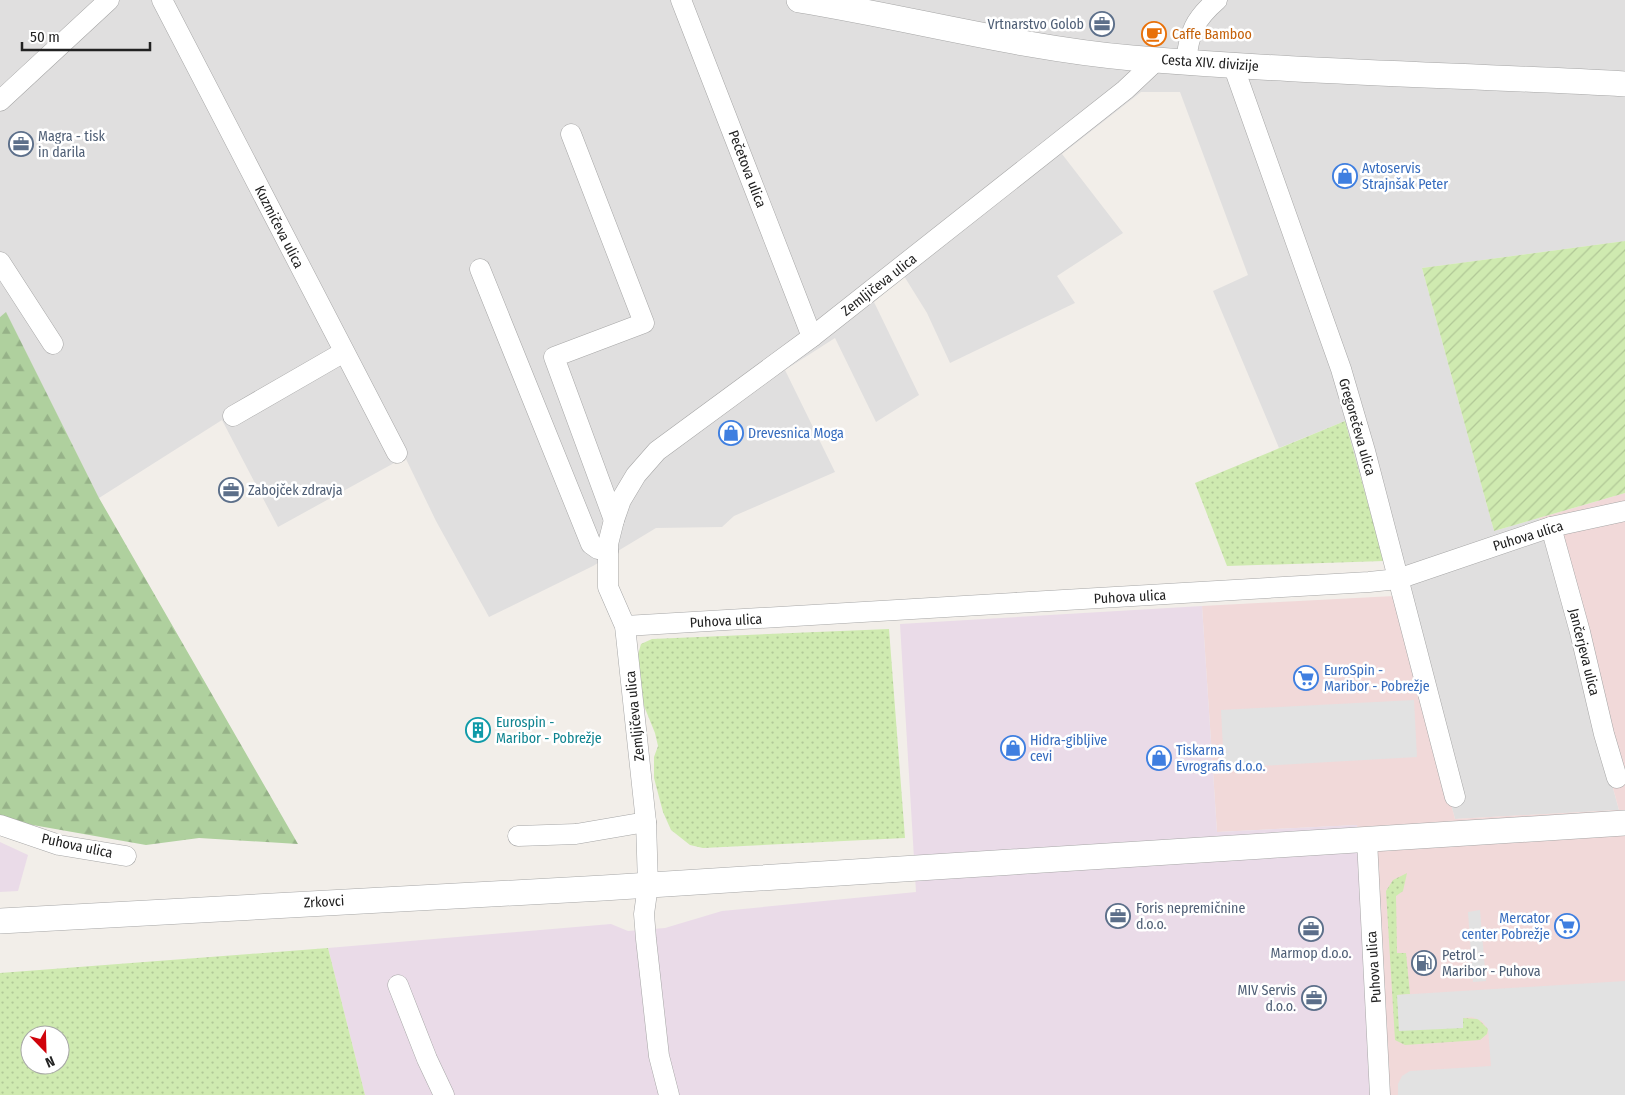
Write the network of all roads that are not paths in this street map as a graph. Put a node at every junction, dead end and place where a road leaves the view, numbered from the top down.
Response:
1 (109, 0) edge
2 (162, 0) edge
3 (682, 0) edge
4 (799, 0) edge
5 (1217, 0) edge
6 (1158, 59) junction
7 (1186, 62) junction
8 (1233, 65) junction
9 (1625, 84) edge
10 (0, 101) edge
11 (572, 134) dead end
12 (0, 262) edge
13 (480, 269) dead end
14 (812, 337) junction
15 (53, 344) dead end
16 (344, 352) junction
17 (233, 416) dead end
18 (397, 453) dead end
19 (1625, 511) edge
20 (614, 520) junction
21 (1550, 528) junction
22 (608, 551) junction
23 (1398, 579) junction
24 (626, 626) junction
25 (1617, 778) dead end
26 (1455, 797) dead end
27 (646, 822) junction
28 (1625, 823) edge
29 (0, 826) edge
30 (518, 836) dead end
31 (1367, 840) junction
32 (126, 856) dead end
33 (648, 885) junction
34 (0, 921) edge
35 (398, 985) dead end
36 (444, 1095) edge
37 (669, 1095) edge
38 (1380, 1095) edge

1 - 10 street
2 - 16 street, Kuzmičeva ulica
3 - 14 street, Pečetova ulica
4 - 6 street, Cesta XIV. divizije
5 - 7 street
6 - 7 street, Cesta XIV. divizije
6 - 14 street, Zemljičeva ulica
7 - 8 street, Cesta XIV. divizije
8 - 9 street, Cesta XIV. divizije
8 - 23 street, Gregorečeva ulica
11 - 20 street
12 - 15 street
13 - 22 street
14 - 20 street, Zemljičeva ulica
16 - 17 street
16 - 18 street, Kuzmičeva ulica
19 - 21 street, Puhova ulica
20 - 22 street, Zemljičeva ulica
21 - 23 street, Puhova ulica
21 - 25 street, Jančerjeva ulica
22 - 24 street, Zemljičeva ulica
23 - 24 street, Puhova ulica
23 - 26 street, Gregorečeva ulica
24 - 27 street, Zemljičeva ulica
27 - 30 street
27 - 33 street, Zemljičeva ulica
28 - 31 street
29 - 32 street, Puhova ulica
31 - 33 street
31 - 38 street, Puhova ulica
33 - 34 street, Zrkovci
33 - 37 street, Zemljičeva ulica
35 - 36 street

